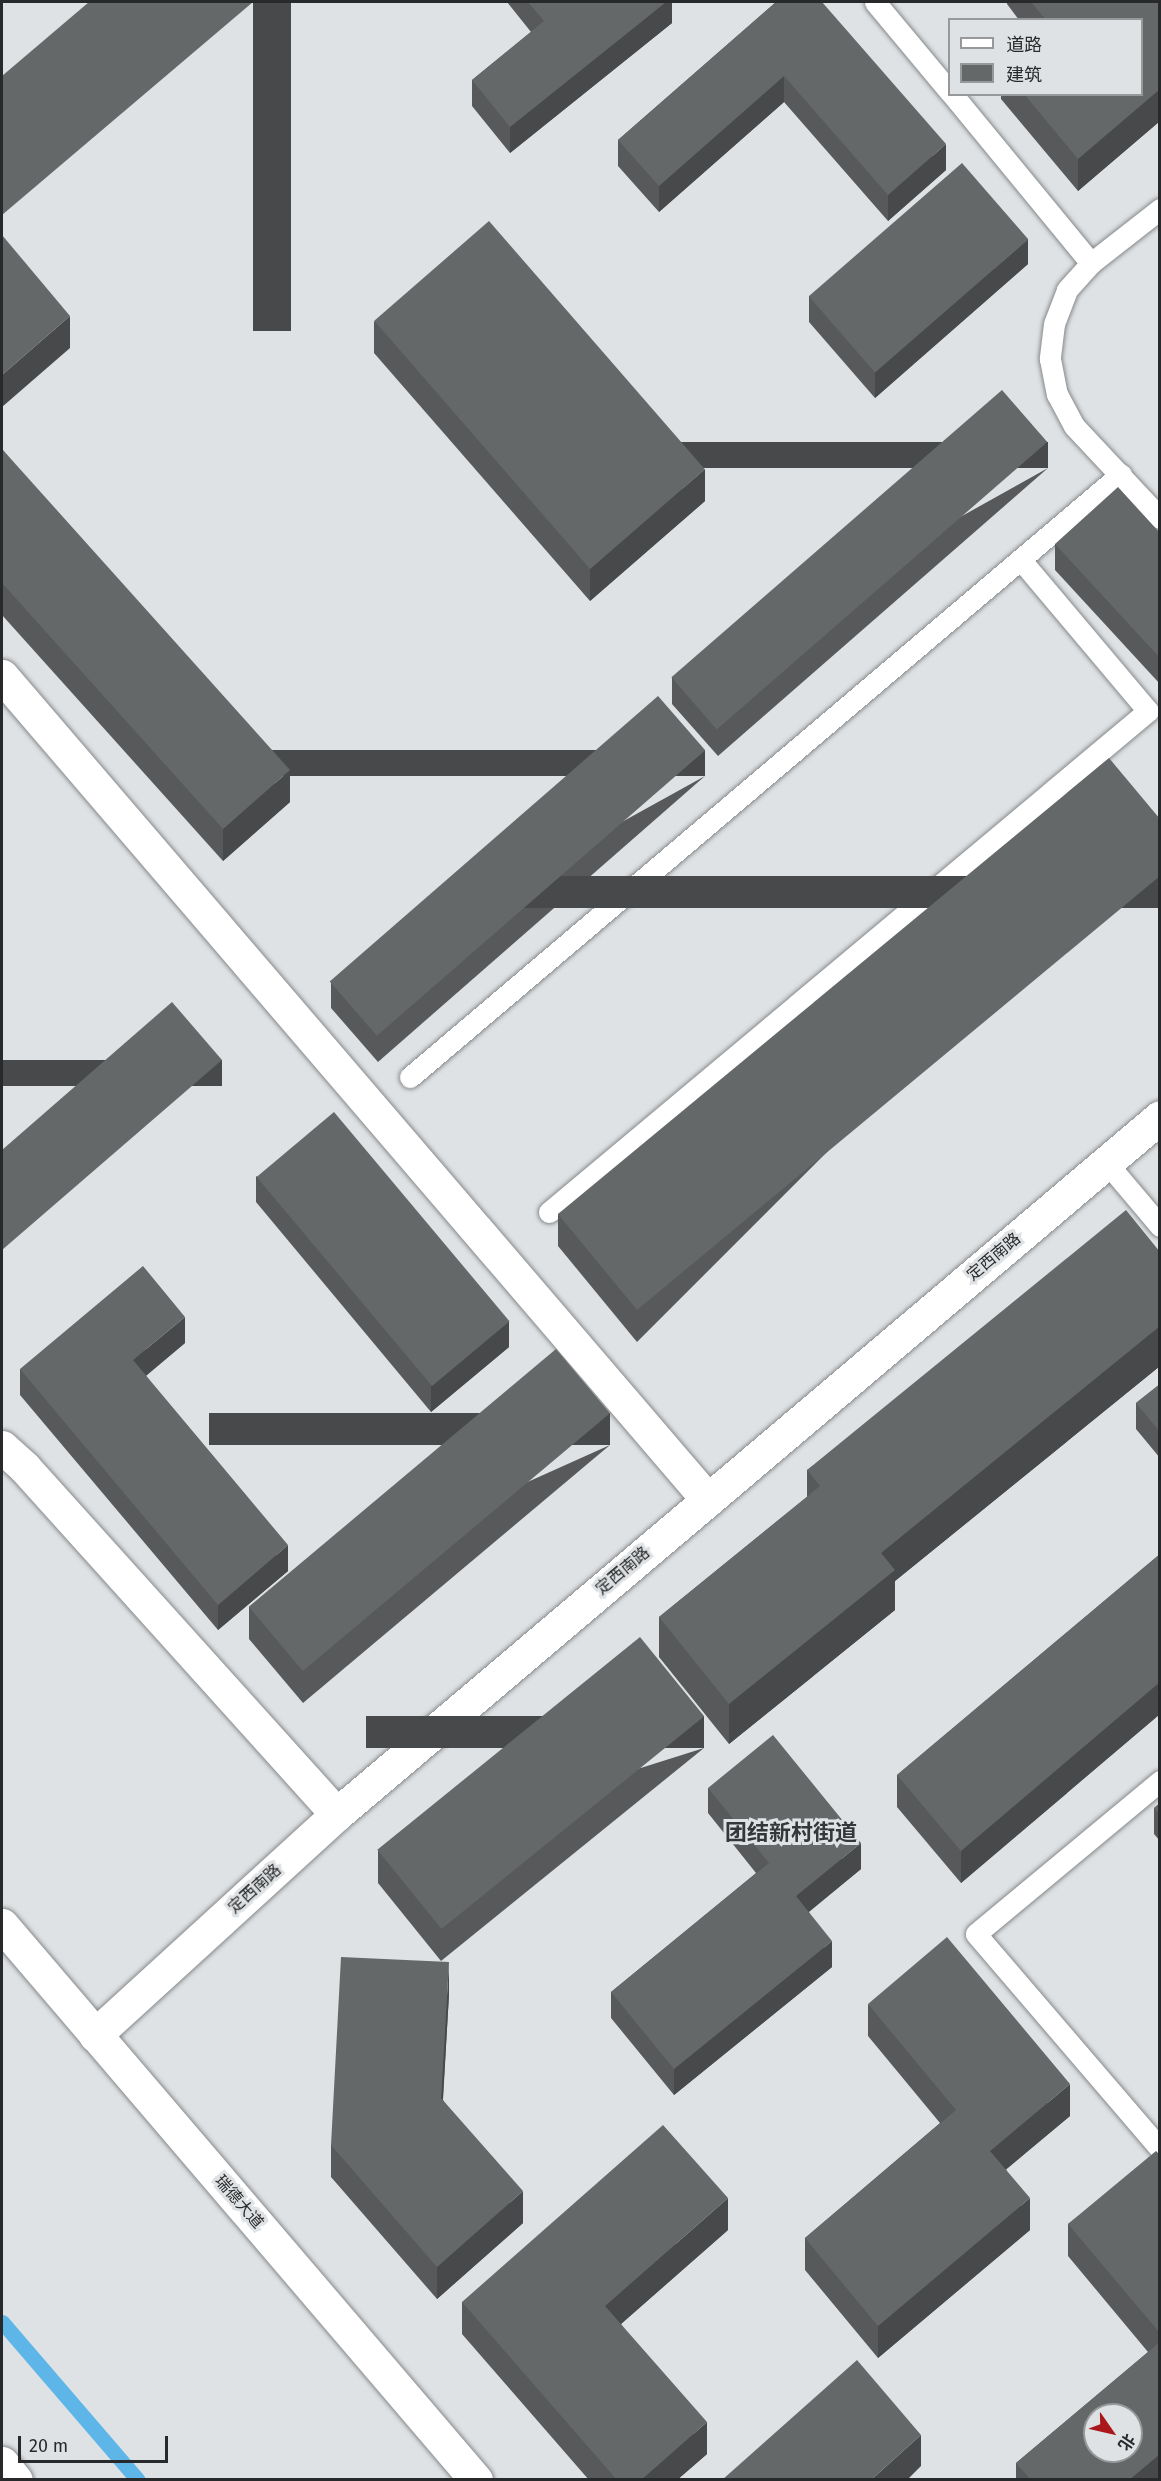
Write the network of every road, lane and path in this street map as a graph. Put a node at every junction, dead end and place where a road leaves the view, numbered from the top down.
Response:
1 (875, 2) edge
2 (948, 89) edge
3 (953, 96) edge
4 (1160, 209) edge
5 (1091, 263) junction
6 (1121, 474) junction
7 (1160, 518) edge
8 (1021, 560) junction
9 (2, 676) edge
10 (410, 1077) dead end
11 (1158, 1120) edge
12 (1106, 1162) junction
13 (549, 1212) dead end
14 (1160, 1226) edge
15 (2, 1447) edge
16 (708, 1500) junction
17 (1160, 1781) edge
18 (338, 1814) junction
19 (2, 1925) edge
20 (95, 2035) junction
21 (1160, 2149) edge
22 (2, 2463) edge
23 (16, 2480) edge
24 (476, 2480) edge

1 - 2 lane
3 - 5 lane
4 - 5 lane
5 - 6 lane
6 - 7 lane
6 - 8 lane
8 - 10 lane
8 - 13 lane
9 - 16 street
11 - 12 street, 定西南路
12 - 14 lane
12 - 16 street, 定西南路
15 - 18 street
16 - 18 street, 定西南路
17 - 21 lane
18 - 20 street, 定西南路
19 - 20 street, 瑞德大道
20 - 24 street, 瑞德大道
22 - 23 street

